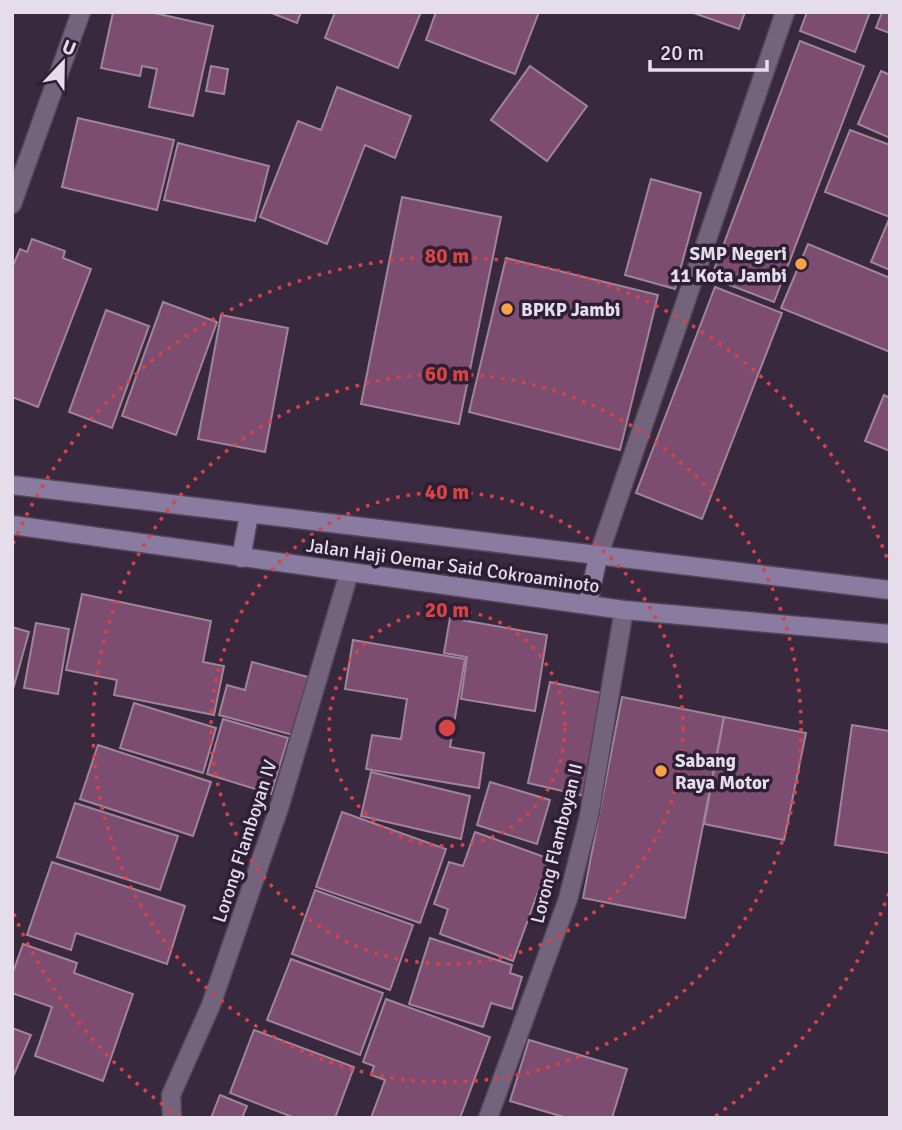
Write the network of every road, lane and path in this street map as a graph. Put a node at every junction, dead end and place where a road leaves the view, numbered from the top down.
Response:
1 (82, 12) edge
2 (785, 12) edge
3 (12, 204) edge
4 (12, 485) edge
5 (249, 516) junction
6 (12, 525) edge
7 (598, 557) junction
8 (240, 558) junction
9 (349, 573) junction
10 (890, 590) edge
11 (588, 603) junction
12 (624, 610) junction
13 (890, 634) edge
14 (172, 1118) edge
15 (488, 1118) edge

1 - 3 street
2 - 7 street
4 - 5 main road, Jalan Haji Oemar Said Cokroaminoto
5 - 7 main road, Jalan Haji Oemar Said Cokroaminoto
5 - 8 main road
6 - 8 main road, Jalan Haji Oemar Said Cokroaminoto
7 - 10 main road, Jalan Haji Oemar Said Cokroaminoto
7 - 11 main road
8 - 9 main road, Jalan Haji Oemar Said Cokroaminoto
9 - 11 main road, Jalan Haji Oemar Said Cokroaminoto
9 - 14 street, Lorong Flamboyan IV
11 - 12 main road, Jalan Haji Oemar Said Cokroaminoto
12 - 13 main road, Jalan Haji Oemar Said Cokroaminoto
12 - 15 street, Lorong Flamboyan II

